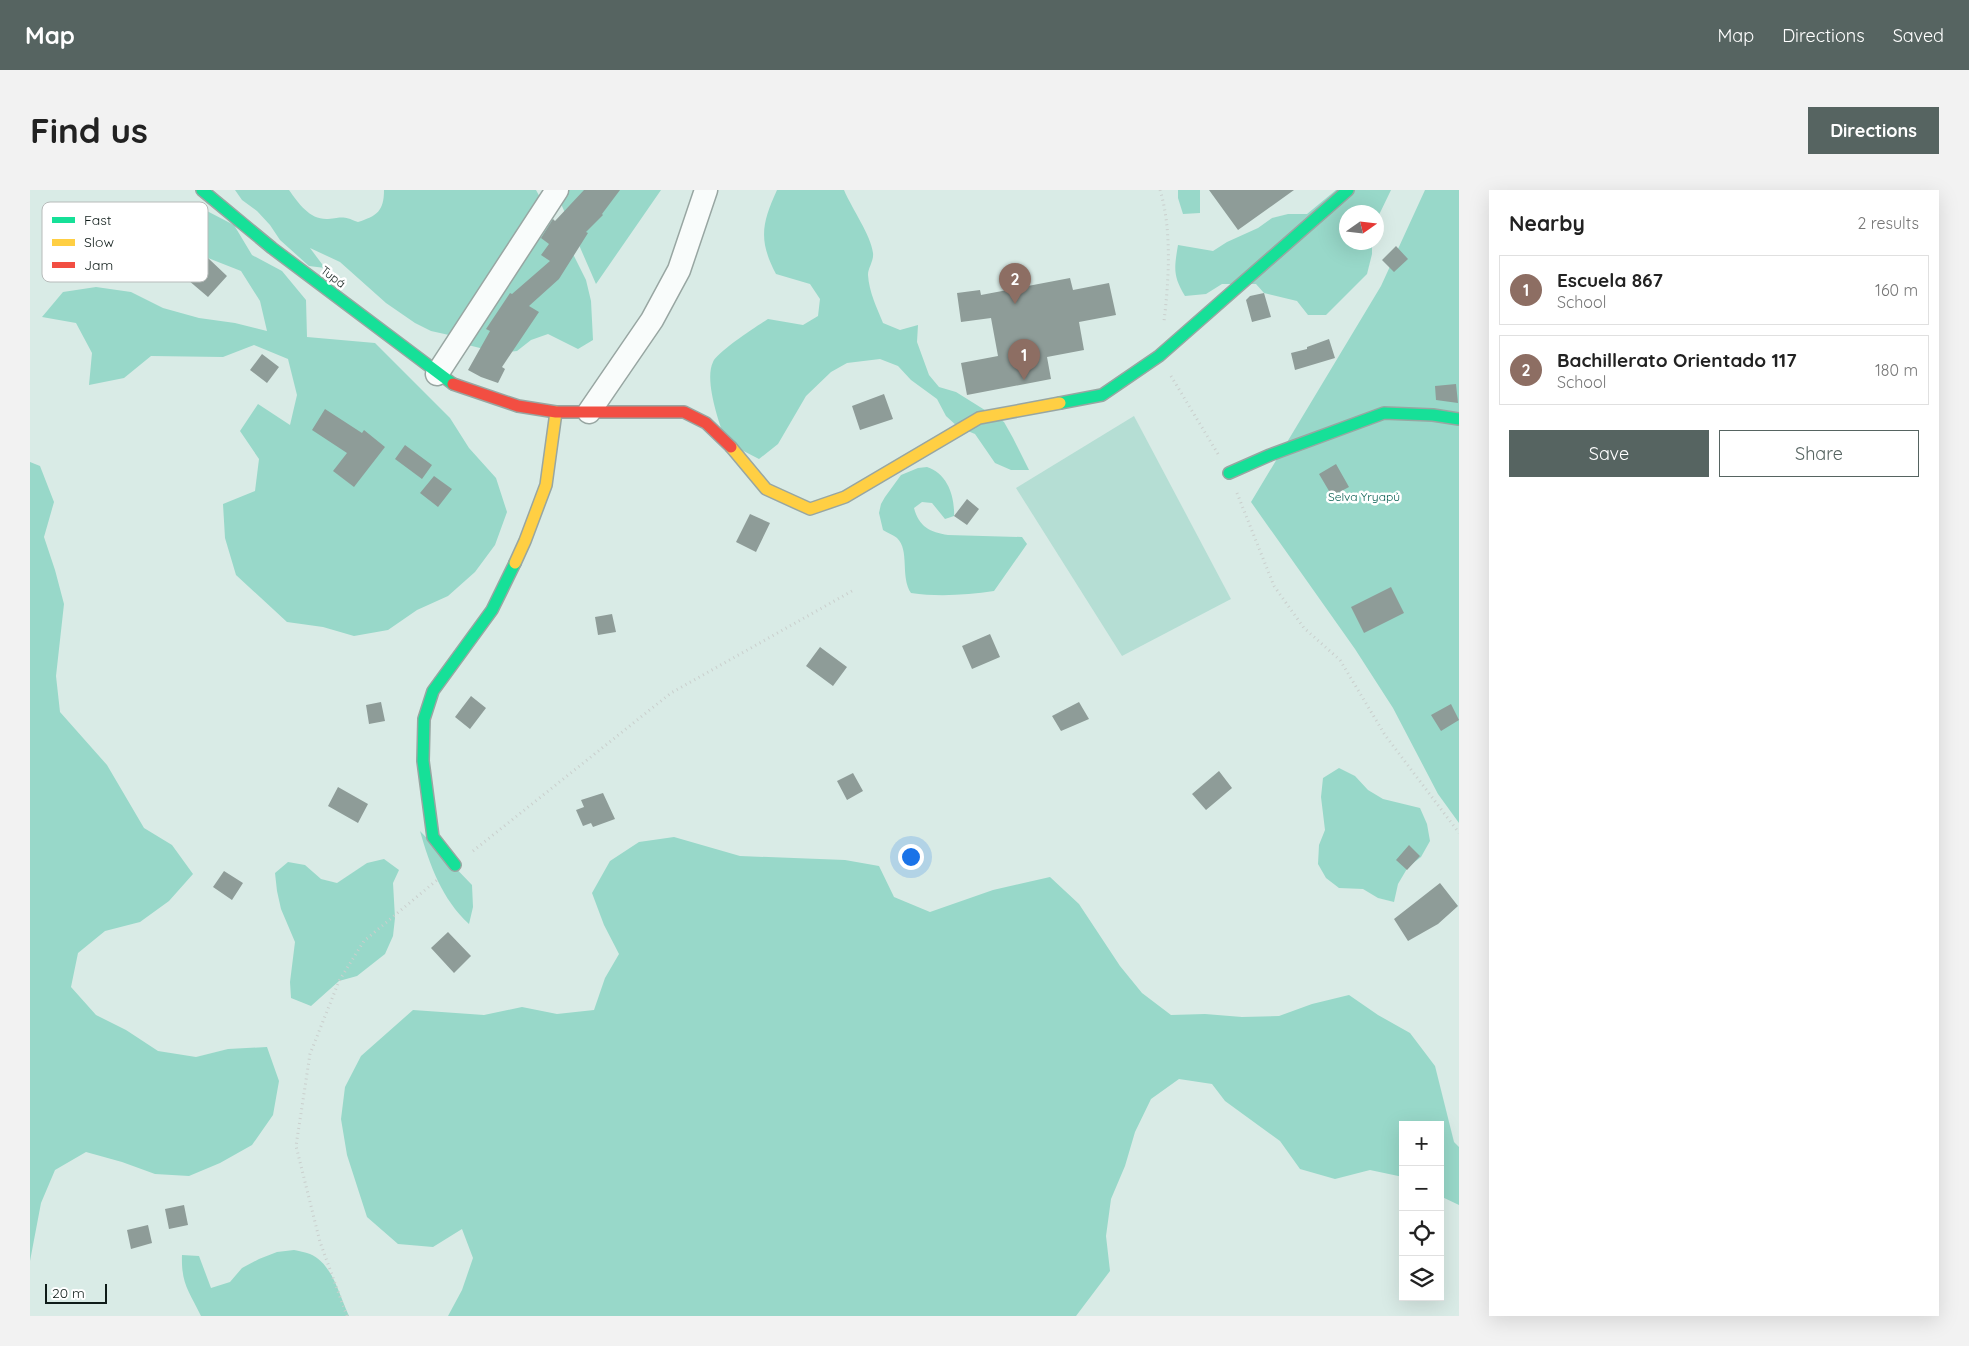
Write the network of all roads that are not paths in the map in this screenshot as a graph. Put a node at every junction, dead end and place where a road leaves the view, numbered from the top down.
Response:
1 (202, 190) edge
2 (557, 190) edge
3 (706, 190) edge
4 (1348, 190) edge
5 (443, 379) junction
6 (556, 412) junction
7 (589, 412) junction
8 (1459, 419) edge
9 (1229, 473) road end
10 (455, 865) road end

1 - 5 street, Tupá
2 - 5 street
3 - 7 street
4 - 7 street, Tupá
5 - 6 street, Tupá
6 - 7 street, Tupá
6 - 10 street
8 - 9 street

